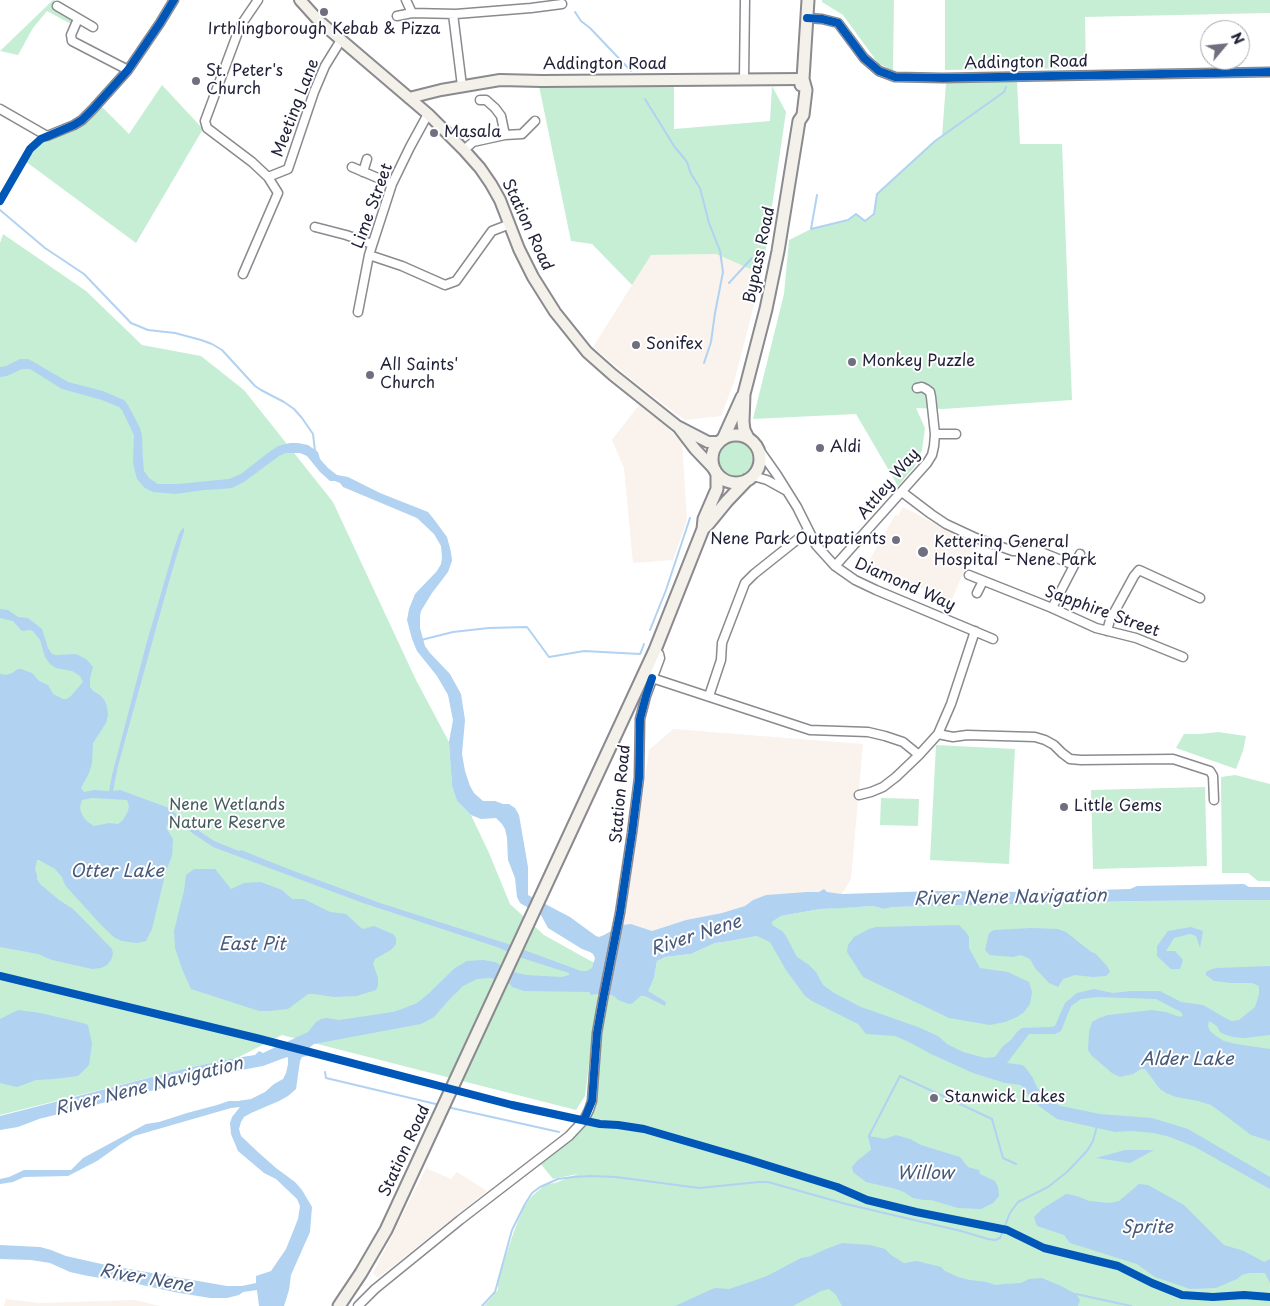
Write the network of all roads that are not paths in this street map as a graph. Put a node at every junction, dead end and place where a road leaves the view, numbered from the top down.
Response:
1 (174, 0) edge
2 (258, 0) edge
3 (300, 0) edge
4 (406, 0) edge
5 (745, 0) edge
6 (808, 0) edge
7 (562, 4) dead end
8 (57, 6) dead end
9 (412, 13) junction
10 (453, 14) junction
11 (397, 16) dead end
12 (807, 18) junction
13 (78, 19) junction
14 (92, 27) dead end
15 (341, 40) junction
16 (128, 70) junction
17 (1270, 72) edge
18 (744, 79) junction
19 (803, 79) junction
20 (462, 86) junction
21 (410, 98) junction
22 (480, 100) dead end
23 (0, 110) edge
24 (428, 114) junction
25 (535, 121) dead end
26 (505, 135) junction
27 (464, 150) junction
28 (367, 160) dead end
29 (352, 167) dead end
30 (363, 172) junction
31 (268, 177) junction
32 (392, 184) junction
33 (510, 224) junction
34 (315, 228) dead end
35 (372, 244) junction
36 (369, 255) junction
37 (243, 274) dead end
38 (358, 312) dead end
39 (917, 388) dead end
40 (744, 394) junction
41 (677, 426) junction
42 (934, 434) junction
43 (956, 434) dead end
44 (748, 438) junction
45 (721, 440) junction
46 (758, 448) junction
47 (716, 472) junction
48 (750, 478) junction
49 (785, 490) junction
50 (902, 492) junction
51 (702, 529) junction
52 (808, 531) junction
53 (1080, 554) dead end
54 (1074, 565) junction
55 (835, 566) junction
56 (969, 575) dead end
57 (983, 581) junction
58 (977, 593) dead end
59 (1200, 598) dead end
60 (1052, 608) junction
61 (1107, 631) junction
62 (975, 632) junction
63 (993, 639) dead end
64 (655, 650) junction
65 (1183, 657) dead end
66 (652, 678) junction
67 (709, 696) junction
68 (938, 734) junction
69 (919, 755) junction
70 (859, 795) dead end
71 (1214, 800) dead end
72 (339, 1306) edge
73 (358, 1306) edge

1 - 16 street
2 - 31 street
3 - 15 main road, Station Road
4 - 9 street
5 - 18 street
6 - 12 highway, Bypass Road
7 - 10 street
8 - 13 street
9 - 10 street
9 - 11 street
10 - 20 street
12 - 17 street, Addington Road
12 - 19 highway, Bypass Road
13 - 14 street
13 - 16 street
15 - 21 main road, Station Road
15 - 31 street, Meeting Lane
16 - 23 street
18 - 19 main road, Addington Road
18 - 20 main road, Addington Road
19 - 40 highway, Bypass Road
20 - 21 main road, Addington Road
21 - 24 main road, Station Road
22 - 26 street
24 - 27 main road, Station Road
24 - 32 street, Lime Street
25 - 26 street
26 - 27 street
27 - 33 main road, Station Road
28 - 30 street
29 - 30 street
30 - 32 street
31 - 37 street
32 - 35 street, Lime Street
33 - 36 street
33 - 41 main road, Station Road
34 - 35 street
35 - 36 street, Lime Street
36 - 38 street, Lime Street
39 - 42 street, Attley Way
40 - 44 highway, Bypass Road
40 - 45 highway, Bypass Road
41 - 45 main road, Station Road
41 - 47 main road, Station Road
42 - 43 street
42 - 50 street, Attley Way
44 - 45 highway
44 - 46 highway
45 - 47 highway
46 - 48 highway
46 - 49 street, Diamond Way
47 - 48 highway
47 - 51 highway, Station Road
48 - 49 street
48 - 51 highway, Station Road
49 - 52 street, Diamond Way
50 - 54 street
50 - 55 street, Attley Way
51 - 64 highway, Station Road
52 - 55 street, Diamond Way
52 - 67 street
53 - 54 street
54 - 60 street
55 - 62 street, Diamond Way
56 - 57 street, Sapphire Street
57 - 58 street
57 - 60 street, Sapphire Street
59 - 61 street
60 - 61 street, Sapphire Street
61 - 65 street, Sapphire Street
62 - 63 street, Diamond Way
62 - 68 street
64 - 66 street, Station Road
64 - 72 highway, Station Road
66 - 67 street
66 - 73 street, Station Road
67 - 69 street
68 - 69 street
68 - 71 street
69 - 70 street

